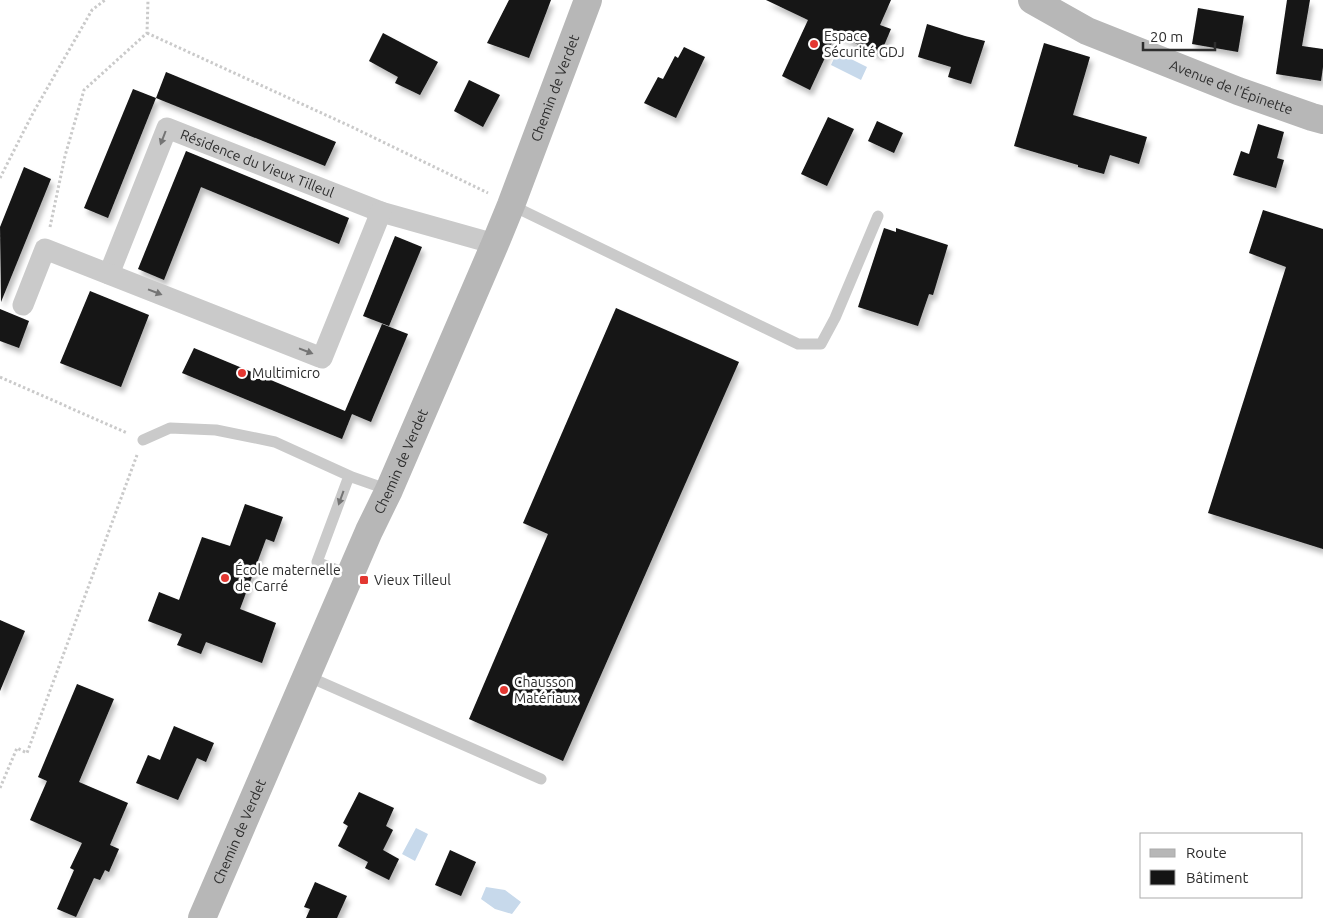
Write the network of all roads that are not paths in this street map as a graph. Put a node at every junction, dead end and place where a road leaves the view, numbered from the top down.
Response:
1 (588, 0) edge
2 (1037, 1) edge
3 (1323, 120) edge
4 (511, 205) junction
5 (381, 212) junction
6 (878, 216) dead end
7 (495, 244) junction
8 (109, 274) junction
9 (23, 305) dead end
10 (143, 440) road end
11 (352, 477) junction
12 (389, 490) junction
13 (350, 575) junction
14 (307, 676) junction
15 (540, 779) dead end
16 (202, 918) edge

1 - 4 street, Chemin de Verdet
2 - 3 street, Avenue de l'Épinette
4 - 6 lane
4 - 7 street, Chemin de Verdet
5 - 7 street, Résidence du Vieux Tilleul
8 -> 5 street
5 -> 8 street, Résidence du Vieux Tilleul
7 - 12 street, Chemin de Verdet
8 - 9 street
10 - 11 lane
11 - 12 lane
11 -> 13 lane
12 - 13 street, Chemin de Verdet
13 - 14 street, Chemin de Verdet
14 - 15 lane
14 - 16 street, Chemin de Verdet

